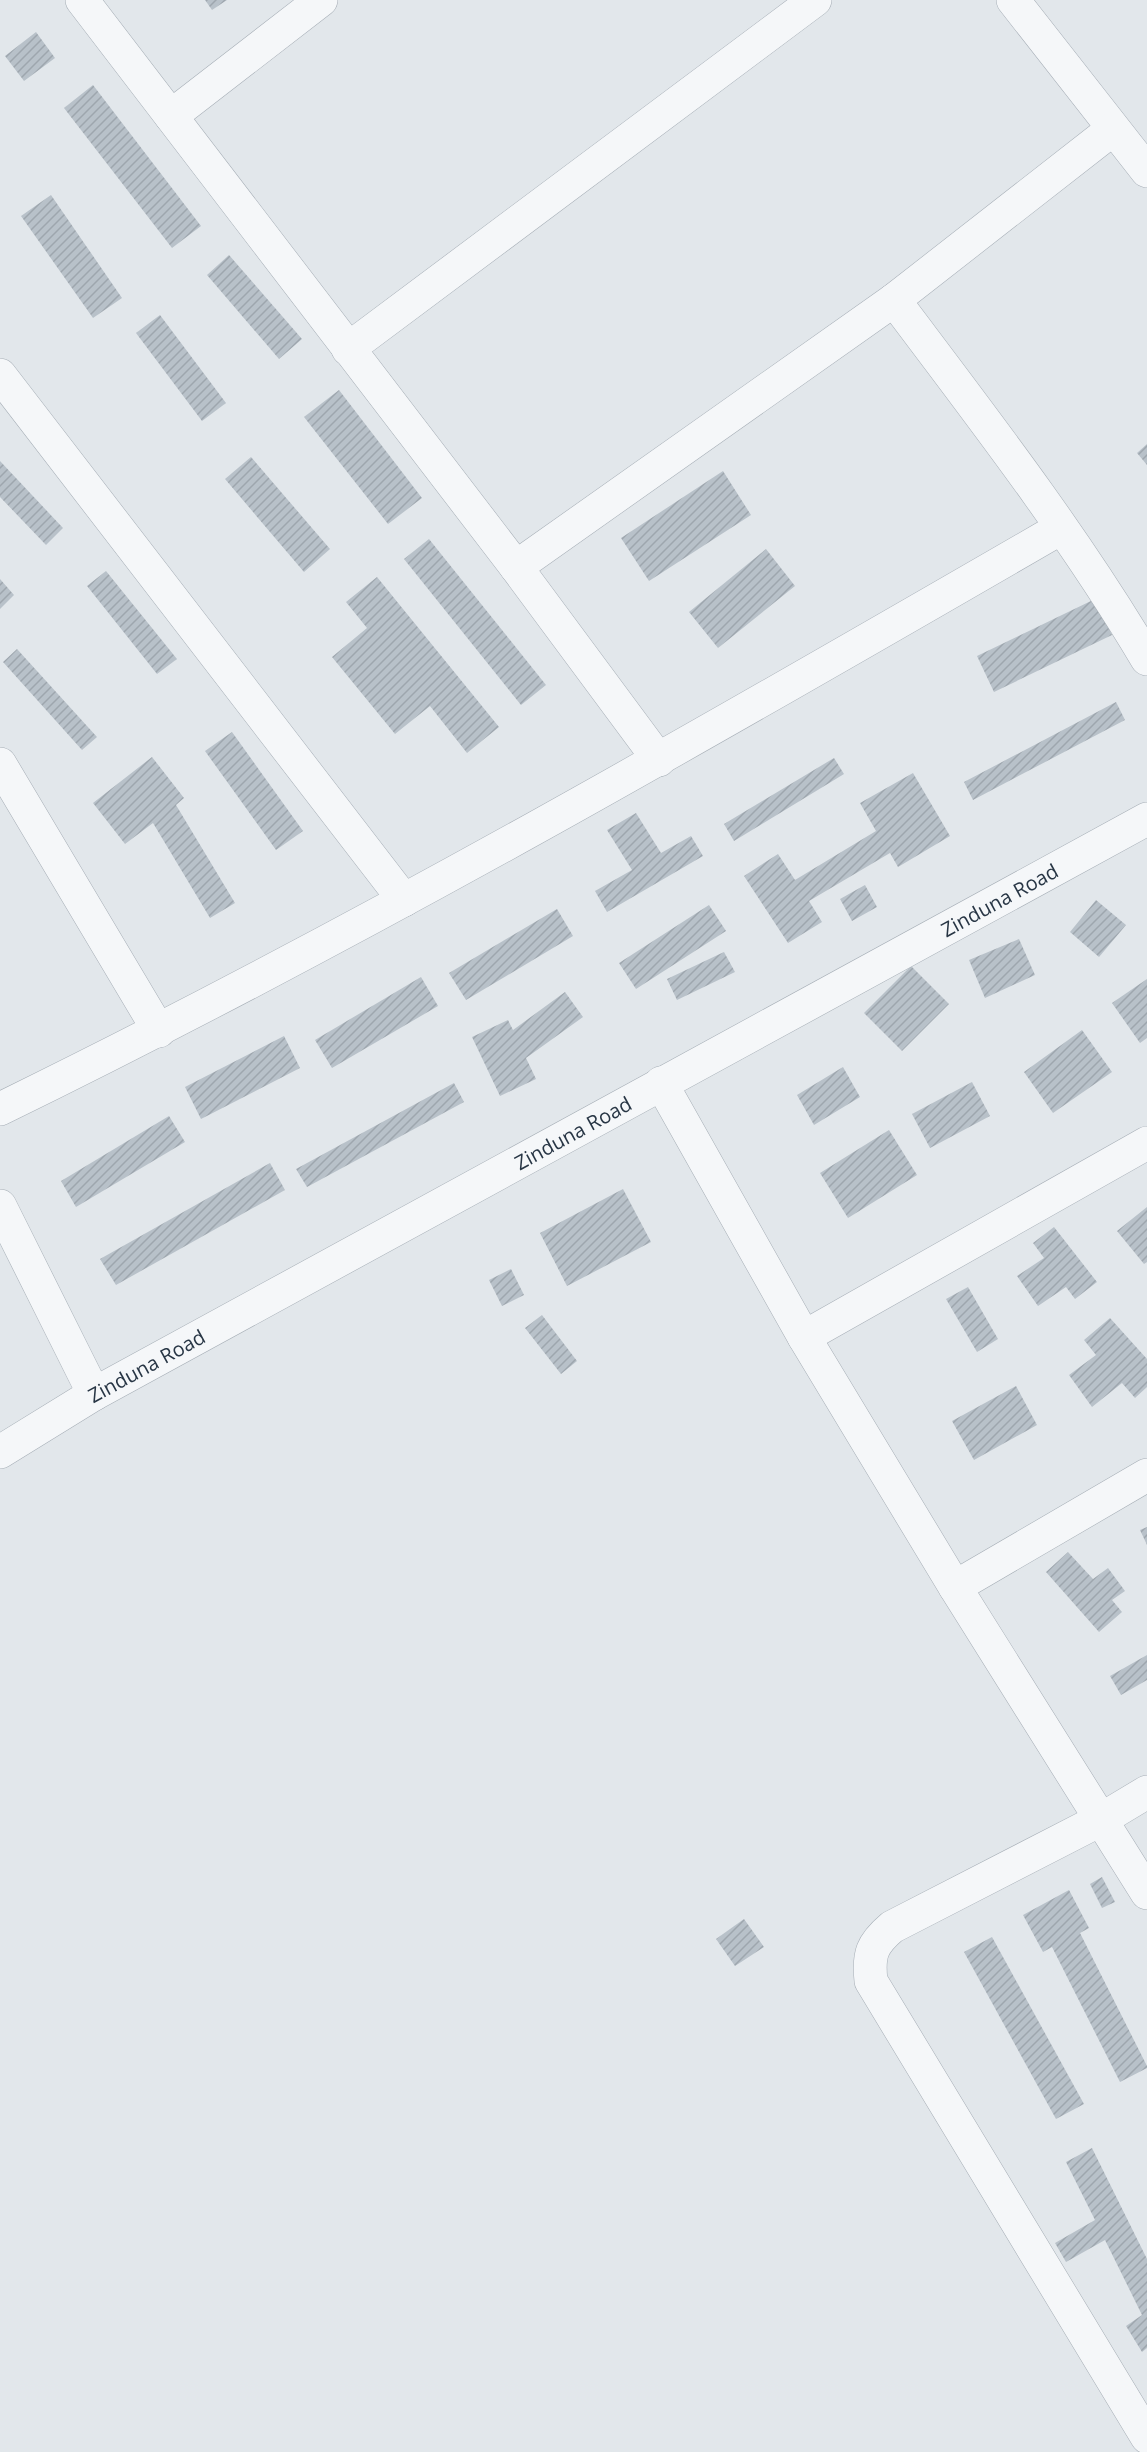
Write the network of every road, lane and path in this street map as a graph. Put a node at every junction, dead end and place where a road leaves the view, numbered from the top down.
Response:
1 (82, 0) edge
2 (321, 0) edge
3 (816, 0) edge
4 (1013, 0) edge
5 (171, 116) junction
6 (1113, 129) junction
7 (1147, 171) edge
8 (894, 300) junction
9 (348, 349) junction
10 (0, 375) edge
11 (1061, 528) junction
12 (516, 567) junction
13 (1147, 659) edge
14 (659, 760) junction
15 (0, 764) edge
16 (1147, 819) edge
17 (404, 900) junction
18 (159, 1031) junction
19 (661, 1083) junction
20 (0, 1109) edge
21 (1147, 1143) edge
22 (0, 1206) edge
23 (804, 1337) junction
24 (94, 1394) junction
25 (0, 1452) edge
26 (1147, 1475) edge
27 (955, 1587) junction
28 (1147, 1792) edge
29 (1102, 1819) junction
30 (1147, 1893) edge
31 (1147, 2437) edge

1 - 5 street
2 - 5 street
3 - 9 street
4 - 6 street
5 - 9 street
6 - 7 street
6 - 8 street
8 - 11 street
8 - 12 street
9 - 12 street
10 - 17 street
11 - 13 street
11 - 14 street
12 - 14 street
14 - 17 street
15 - 18 street
16 - 19 street, Zinduna Road
17 - 18 street
18 - 20 street
19 - 23 street
19 - 24 street, Zinduna Road
21 - 23 street
22 - 24 street
23 - 27 street
24 - 25 street, Zinduna Road
26 - 27 street
27 - 29 street
28 - 29 street
29 - 30 street
29 - 31 street

